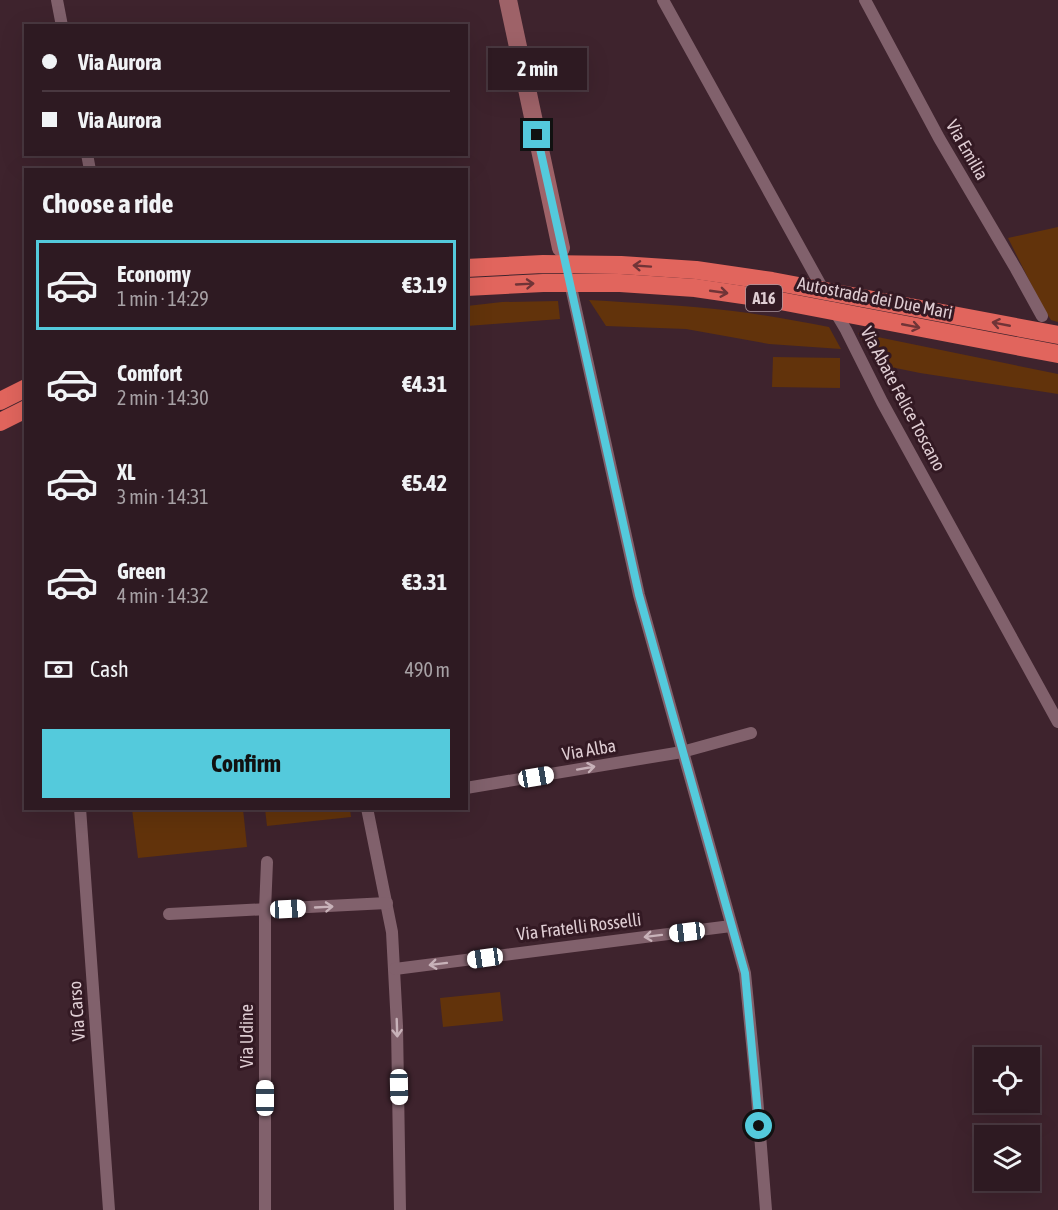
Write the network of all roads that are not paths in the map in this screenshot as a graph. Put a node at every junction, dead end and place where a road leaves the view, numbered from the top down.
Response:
1 (57, 0) edge
2 (508, 0) edge
3 (663, 0) edge
4 (865, 0) edge
5 (62, 24) edge
6 (561, 248) joint
7 (468, 268) edge
8 (468, 287) edge
9 (1042, 315) dead end
10 (1058, 335) edge
11 (1058, 354) edge
12 (24, 389) edge
13 (0, 401) edge
14 (24, 409) edge
15 (0, 422) edge
16 (1058, 722) edge
17 (751, 733) dead end
18 (682, 752) junction
19 (468, 789) edge
20 (80, 810) edge
21 (367, 810) edge
22 (267, 862) dead end
23 (387, 903) junction
24 (265, 910) junction
25 (169, 914) dead end
26 (731, 926) junction
27 (395, 969) junction
28 (110, 1210) edge
29 (265, 1210) edge
30 (400, 1210) edge
31 (766, 1210) edge

1 - 5 street
2 - 6 street
3 - 16 street, Via Abate Felice Toscano
4 - 9 street, Via Emilia
6 - 18 street
10 -> 7 highway, Autostrada dei Due Mari / A16
8 -> 11 highway, Autostrada dei Due Mari / A16
12 - 13 highway
14 - 15 highway
17 - 18 street, Via Alba
19 -> 18 street, Via Alba
18 - 26 street
20 - 28 street, Via Carso
21 - 23 street
22 - 24 street, Via Udine
24 -> 23 street
23 - 27 street
24 - 25 street
24 - 29 street, Via Udine
26 -> 27 street, Via Fratelli Rosselli
26 - 31 street
27 -> 30 street

